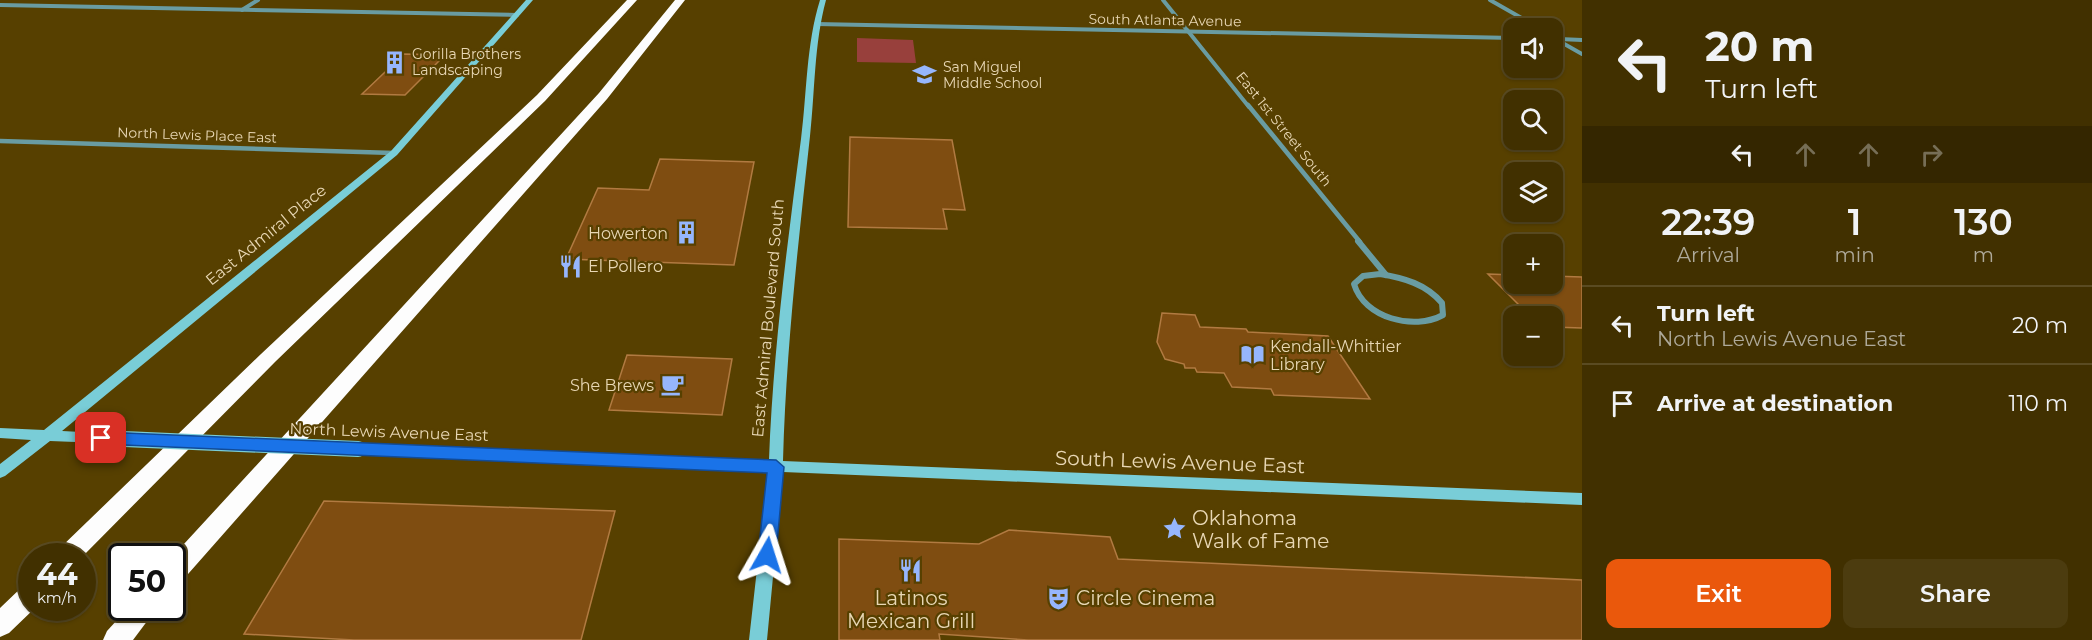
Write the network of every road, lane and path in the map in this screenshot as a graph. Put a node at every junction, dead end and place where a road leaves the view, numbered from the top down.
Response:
1 (258, 0) edge
2 (530, 0) edge
3 (632, 0) edge
4 (680, 0) edge
5 (823, 0) edge
6 (1163, 0) edge
7 (1490, 0) edge
8 (0, 5) edge
9 (241, 10) junction
10 (517, 15) junction
11 (1522, 18) edge
12 (816, 24) junction
13 (1189, 31) junction
14 (1503, 38) edge
15 (1563, 39) edge
16 (1582, 40) edge
17 (1563, 43) edge
18 (1582, 54) edge
19 (0, 141) edge
20 (394, 153) junction
21 (1386, 275) junction
22 (0, 433) edge
23 (46, 435) junction
24 (776, 467) junction
25 (0, 472) edge
26 (1582, 499) edge
27 (82, 543) edge
28 (186, 560) edge
29 (18, 608) edge
30 (133, 621) edge
31 (0, 625) edge
32 (116, 640) edge
33 (758, 640) edge

1 - 9 street
2 - 10 main road, East Admiral Place
3 - 27 highway
4 - 28 highway
5 - 12 main road, East Admiral Boulevard South
6 - 13 street, East 1st Street South
7 - 11 street
8 - 9 street
9 - 10 street
10 - 20 main road, East Admiral Place
12 - 13 street, South Atlanta Avenue
12 - 24 main road, East Admiral Boulevard South
13 - 14 street, South Atlanta Avenue
13 - 21 street, East 1st Street South
15 - 16 street
17 - 18 street
19 - 20 street, North Lewis Place East
20 - 23 main road, East Admiral Place
21 - 21 street
22 - 23 main road, North Lewis Avenue East
23 - 24 main road, North Lewis Avenue East, bridge
23 - 25 main road, East Admiral Place
24 - 26 main road, South Lewis Avenue East
24 - 33 main road, East Admiral Boulevard South
29 - 31 highway
30 - 32 highway

